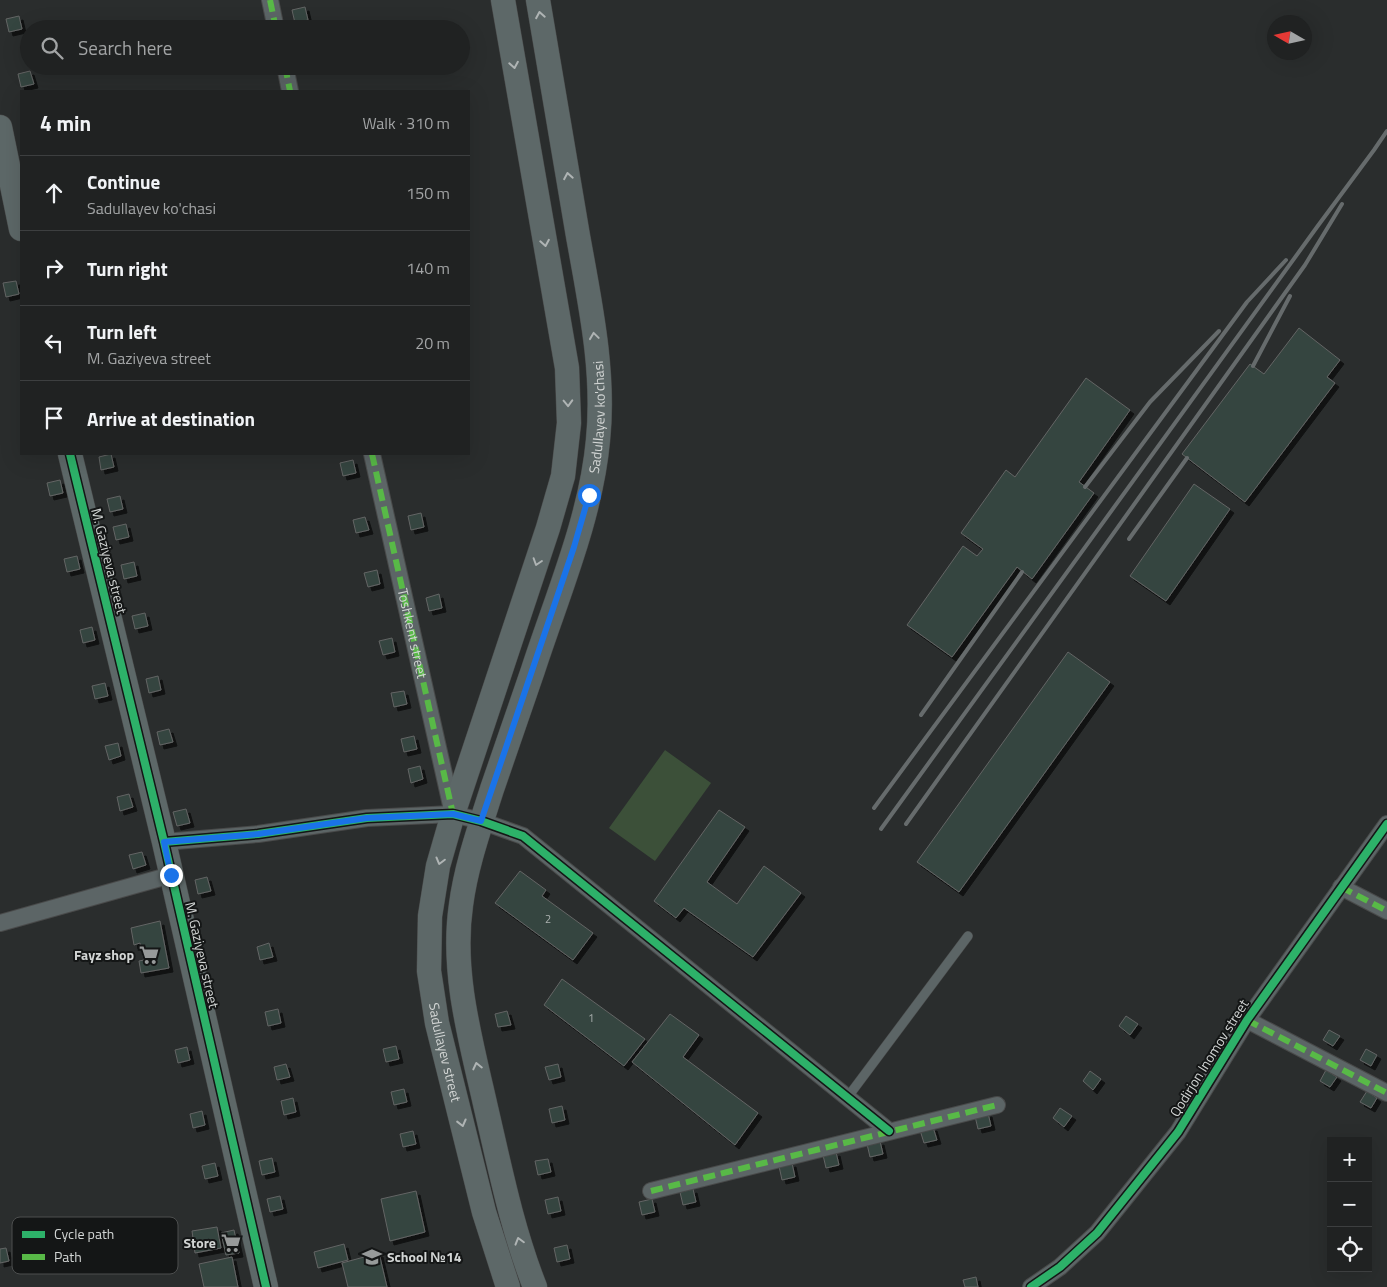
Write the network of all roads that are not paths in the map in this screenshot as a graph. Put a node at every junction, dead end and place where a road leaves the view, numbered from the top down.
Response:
1 (270, 0) edge
2 (503, 0) edge
3 (538, 0) edge
4 (274, 20) edge
5 (286, 75) edge
6 (290, 90) edge
7 (0, 127) edge
8 (20, 224) edge
9 (70, 455) edge
10 (372, 455) edge
11 (453, 814) junction
12 (481, 821) junction
13 (1387, 824) edge
14 (164, 842) junction
15 (171, 875) junction
16 (1341, 887) junction
17 (1387, 911) edge
18 (0, 922) edge
19 (968, 936) dead end
20 (1247, 1020) junction
21 (1387, 1093) edge
22 (847, 1098) junction
23 (997, 1106) dead end
24 (889, 1131) junction
25 (651, 1191) dead end
26 (266, 1287) edge
27 (508, 1287) edge
28 (535, 1287) edge
29 (1031, 1287) edge

1 - 4 street
2 -> 11 main road, Sadullayev street
12 -> 3 main road, Sadullayev ko'chasi
5 - 6 street
7 - 8 main road
9 - 14 main road, M. Gaziyeva street
10 - 11 street, Toshkent street
11 - 12 street
11 - 14 street
11 -> 27 main road, Sadullayev street
12 - 22 street
28 -> 12 main road, Sadullayev ko'chasi
13 - 16 street, Qodirjon Inomov street
14 - 15 main road, M. Gaziyeva street
15 - 18 street
15 - 26 main road, M. Gaziyeva street
16 - 17 street
16 - 20 street, Qodirjon Inomov street
19 - 22 lane
20 - 21 street
20 - 29 street, Qodirjon Inomov street
22 - 24 street
23 - 24 street
24 - 25 street

